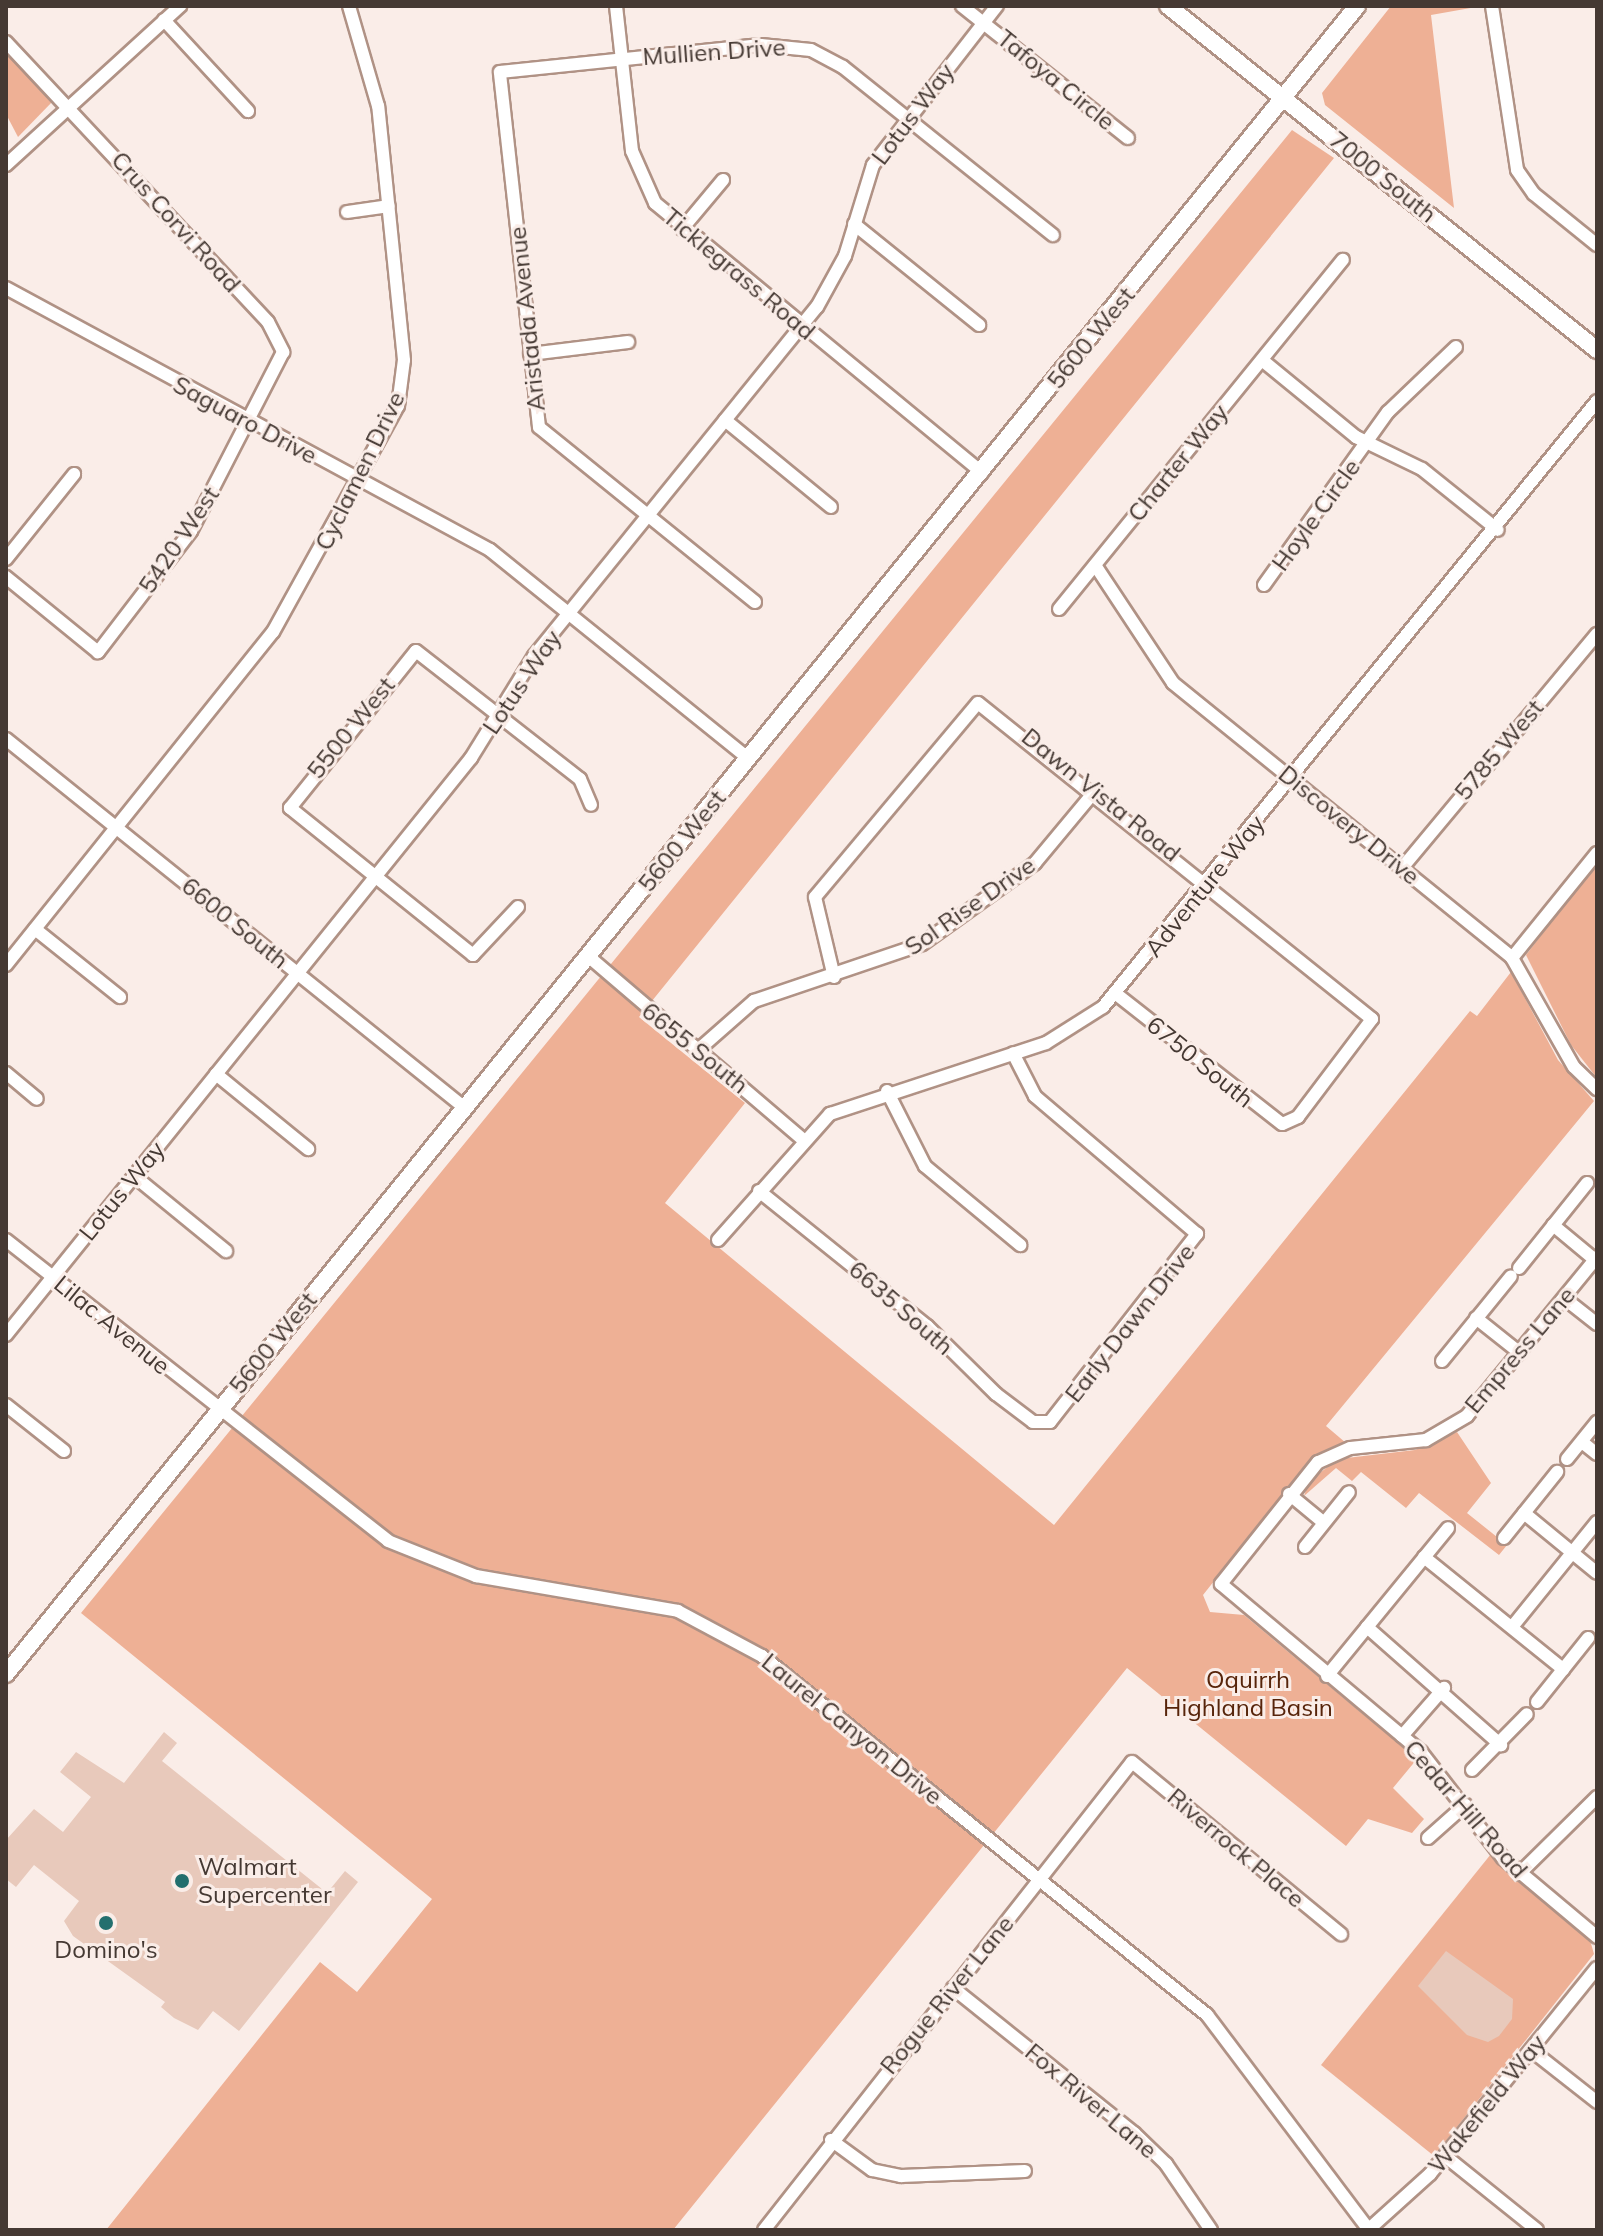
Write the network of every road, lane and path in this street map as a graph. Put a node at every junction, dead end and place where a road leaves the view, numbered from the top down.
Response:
1 (180, 6) edge
2 (349, 6) edge
3 (616, 6) edge
4 (962, 6) edge
5 (997, 6) edge
6 (1168, 6) edge
7 (1357, 6) edge
8 (1492, 6) edge
9 (164, 20) junction
10 (983, 23) junction
11 (6, 42) edge
12 (622, 59) junction
13 (500, 72) joint
14 (1284, 99) junction
15 (70, 106) junction
16 (248, 111) dead end
17 (907, 117) junction
18 (1128, 138) dead end
19 (6, 165) edge
20 (723, 180) dead end
21 (389, 206) junction
22 (347, 212) dead end
23 (854, 224) junction
24 (682, 229) junction
25 (1053, 235) dead end
26 (1597, 245) edge
27 (1343, 260) dead end
28 (6, 288) edge
29 (979, 325) dead end
30 (801, 326) junction
31 (628, 342) dead end
32 (1456, 347) dead end
33 (1597, 350) edge
34 (530, 354) junction
35 (1262, 360) junction
36 (1597, 401) edge
37 (725, 420) junction
38 (250, 422) junction
39 (1367, 444) junction
40 (982, 473) junction
41 (74, 474) dead end
42 (359, 481) junction
43 (831, 507) dead end
44 (648, 516) junction
45 (1498, 530) junction
46 (6, 559) edge
47 (1095, 565) junction
48 (6, 577) edge
49 (1264, 585) dead end
50 (755, 602) dead end
51 (1059, 609) dead end
52 (569, 613) junction
53 (1597, 634) edge
54 (498, 712) junction
55 (11, 743) edge
56 (6, 759) edge
57 (749, 759) junction
58 (1292, 778) junction
59 (1095, 791) junction
60 (591, 805) dead end
61 (116, 828) junction
62 (1597, 853) edge
63 (1402, 868) junction
64 (372, 880) junction
65 (1208, 882) junction
66 (518, 907) dead end
67 (35, 929) junction
68 (588, 956) junction
69 (1512, 958) junction
70 (6, 965) edge
71 (297, 973) junction
72 (834, 977) junction
73 (1116, 994) junction
74 (120, 997) dead end
75 (697, 1051) junction
76 (1013, 1053) junction
77 (6, 1073) edge
78 (216, 1074) junction
79 (1597, 1089) edge
80 (887, 1091) junction
81 (37, 1099) dead end
82 (465, 1108) junction
83 (1286, 1124) joint
84 (802, 1139) junction
85 (308, 1149) dead end
86 (134, 1176) junction
87 (1587, 1183) dead end
88 (759, 1191) junction
89 (1553, 1225) junction
90 (6, 1240) edge
91 (718, 1240) dead end
92 (1020, 1245) dead end
93 (226, 1251) dead end
94 (1596, 1258) edge
95 (53, 1277) junction
96 (1564, 1298) junction
97 (1476, 1318) junction
98 (1597, 1324) edge
99 (6, 1335) edge
100 (1520, 1353) junction
101 (1442, 1361) dead end
102 (6, 1405) edge
103 (219, 1411) junction
104 (1597, 1422) edge
105 (1043, 1424) joint
106 (1582, 1442) junction
107 (64, 1451) dead end
108 (1597, 1454) edge
109 (1567, 1459) dead end
110 (1557, 1472) dead end
111 (1349, 1492) dead end
112 (1289, 1494) junction
113 (1524, 1513) junction
114 (1597, 1522) edge
115 (1324, 1523) junction
116 (1448, 1528) dead end
117 (1504, 1538) dead end
118 (1305, 1547) dead end
119 (1572, 1553) junction
120 (1424, 1557) junction
121 (1597, 1573) edge
122 (1223, 1591) joint
123 (1367, 1627) junction
124 (1512, 1627) junction
125 (1588, 1638) dead end
126 (1563, 1669) junction
127 (6, 1674) edge
128 (1327, 1676) junction
129 (1444, 1688) junction
130 (1537, 1702) dead end
131 (1527, 1714) dead end
132 (1402, 1736) junction
133 (1501, 1745) junction
134 (1132, 1762) joint
135 (1472, 1770) dead end
136 (1597, 1797) edge
137 (1465, 1805) junction
138 (1428, 1838) dead end
139 (1519, 1874) junction
140 (1039, 1879) junction
141 (1341, 1934) dead end
142 (1597, 1937) edge
143 (1597, 1968) edge
144 (953, 1988) junction
145 (1531, 2050) junction
146 (1597, 2102) edge
147 (831, 2140) junction
148 (1445, 2156) junction
149 (1025, 2171) dead end
150 (764, 2230) edge
151 (1211, 2230) edge
152 (1368, 2230) edge
153 (1537, 2230) edge

1 - 9 street
2 - 21 street, Cyclamen Drive
3 - 12 street, Ticklegrass Road
4 - 10 street, Tafoya Circle
5 - 10 street, Lotus Way
6 - 14 main road, 7000 South
7 - 14 main road, 5600 West
8 - 26 street
9 - 15 street
9 - 16 street
10 - 17 street, Lotus Way
10 - 18 street, Tafoya Circle
11 - 15 street, Crus Corvi Road
12 - 13 street, Mullien Drive
12 - 17 street, Mullien Drive
12 - 24 street, Ticklegrass Road
13 - 34 street, Aristada Avenue
14 - 33 main road, 7000 South
14 - 40 main road, 5600 West
15 - 19 street
15 - 38 street, Crus Corvi Road
17 - 23 street, Lotus Way
17 - 25 street, Mullien Drive
20 - 24 street
21 - 22 street
21 - 42 street, Cyclamen Drive
23 - 29 street
23 - 30 street, Lotus Way
24 - 30 street, Ticklegrass Road
27 - 35 street, Charter Way
28 - 38 street, Saguaro Drive
30 - 37 street, Lotus Way
30 - 40 street, Ticklegrass Road
31 - 34 street
32 - 39 street, Hoyle Circle
34 - 44 street, Aristada Avenue
35 - 39 street
35 - 47 street, Charter Way
36 - 45 street, Adventure Way
37 - 43 street
37 - 44 street, Lotus Way
38 - 42 street, Saguaro Drive
38 - 48 street, 5420 West
39 - 45 street
39 - 49 street, Hoyle Circle
40 - 57 main road, 5600 West
41 - 46 street
42 - 52 street, Saguaro Drive
42 - 61 street, Cyclamen Drive
44 - 50 street, Aristada Avenue
44 - 52 street, Lotus Way
45 - 58 street, Adventure Way
47 - 51 street, Charter Way
47 - 58 street, Discovery Drive
52 - 54 street, Lotus Way
52 - 57 street, Saguaro Drive
53 - 63 street, 5785 West
54 - 60 street
54 - 64 street, Lotus Way
54 - 64 street, 5500 West
55 - 56 street
55 - 61 street, 6600 South
57 - 68 main road, 5600 West
58 - 63 street, Discovery Drive
58 - 65 street, Adventure Way
59 - 65 street, Dawn Vista Road
59 - 72 street, Sol Rise Drive
59 - 72 street, Dawn Vista Road
61 - 67 street, Cyclamen Drive
61 - 71 street, 6600 South
62 - 69 street
63 - 69 street, Discovery Drive
64 - 66 street
64 - 71 street, Lotus Way
65 - 73 street, Adventure Way
65 - 83 street, Dawn Vista Road
67 - 70 street, Cyclamen Drive
67 - 74 street
68 - 75 street, 6655 South
68 - 82 main road, 5600 West
69 - 79 street, Discovery Drive
71 - 78 street, Lotus Way
71 - 82 street, 6600 South
72 - 75 street, Sol Rise Drive
73 - 76 street, Adventure Way
73 - 83 street, 6750 South
75 - 84 street, 6655 South
76 - 80 street, Adventure Way
76 - 105 street, Early Dawn Drive
77 - 81 street
78 - 85 street
78 - 86 street, Lotus Way
80 - 84 street, Adventure Way
80 - 92 street
82 - 103 main road, 5600 West
84 - 88 street, Adventure Way
86 - 93 street
86 - 95 street, Lotus Way
87 - 89 street
88 - 91 street, Adventure Way
88 - 105 street, 6635 South
89 - 94 street
89 - 97 street
90 - 95 street, Lilac Avenue
94 - 96 street, Empress Lane
95 - 99 street, Lotus Way
95 - 103 street, Lilac Avenue
96 - 98 street
96 - 100 street, Empress Lane
97 - 100 street
97 - 101 street
100 - 112 street, Empress Lane
102 - 107 street
103 - 127 main road, 5600 West
103 - 140 street, Laurel Canyon Drive
104 - 106 street
106 - 108 street
106 - 109 street
110 - 113 street
111 - 115 street
112 - 115 street
112 - 122 street, Empress Lane
113 - 117 street
113 - 119 street
114 - 119 street
115 - 118 street
116 - 120 street
119 - 121 street
119 - 124 street
120 - 123 street
120 - 124 street
122 - 128 street, Cedar Hill Road
123 - 128 street
123 - 129 street
124 - 126 street
125 - 126 street
126 - 130 street
128 - 132 street, Cedar Hill Road
129 - 132 street
129 - 133 street
131 - 133 street
132 - 137 street, Cedar Hill Road
133 - 135 street
134 - 140 street, Rogue River Lane
134 - 141 street, Riverrock Place
136 - 139 street
137 - 138 street
137 - 139 street, Cedar Hill Road
139 - 142 street, Cedar Hill Road
140 - 144 street, Rogue River Lane
140 - 152 street, Laurel Canyon Drive
143 - 145 street, Wakefield Way
144 - 147 street, Rogue River Lane
144 - 151 street, Fox River Lane
145 - 146 street
145 - 148 street, Wakefield Way
147 - 149 street
147 - 150 street, Rogue River Lane
148 - 152 street, Wakefield Way
148 - 153 street

